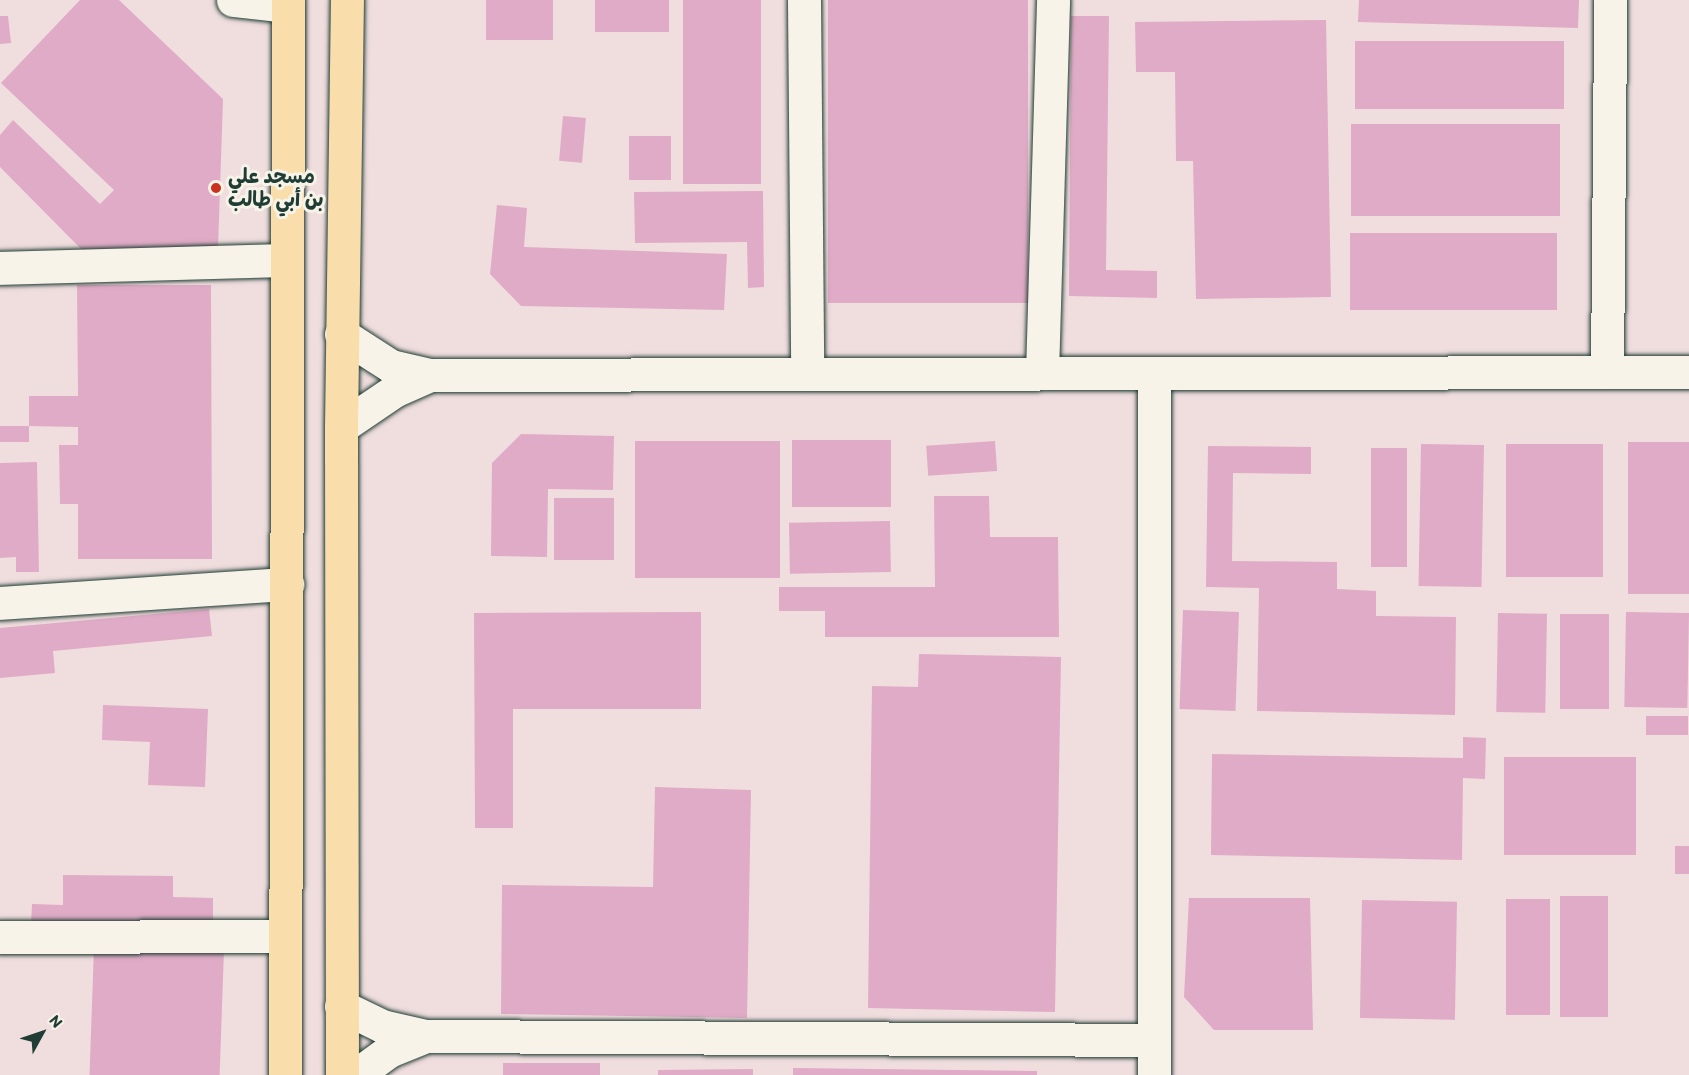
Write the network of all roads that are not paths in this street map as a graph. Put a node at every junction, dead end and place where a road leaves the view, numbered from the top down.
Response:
1 (233, 0) edge
2 (804, 0) edge
3 (1053, 0) edge
4 (1610, 0) edge
5 (349, 1) edge
6 (288, 3) edge
7 (286, 260) junction
8 (0, 268) edge
9 (341, 334) junction
10 (1607, 372) junction
11 (1689, 372) edge
12 (1154, 373) junction
13 (807, 374) junction
14 (1042, 374) junction
15 (430, 375) junction
16 (341, 427) junction
17 (286, 584) junction
18 (0, 603) edge
19 (284, 936) junction
20 (0, 937) edge
21 (341, 1006) junction
22 (426, 1036) junction
23 (1154, 1040) junction
24 (285, 1075) edge
25 (342, 1075) edge
26 (356, 1075) edge
27 (1154, 1075) edge

1 - 6 lane
2 - 13 lane
3 - 14 lane
4 - 10 lane
5 - 9 main road
6 - 7 main road
7 - 8 lane
7 - 17 main road
9 - 15 lane
9 - 16 main road
10 - 11 lane
10 - 12 lane
12 - 14 lane
12 - 23 lane
13 - 14 lane
13 - 15 lane
15 - 16 lane
16 - 21 main road
17 - 18 lane
17 - 19 main road
19 - 20 lane
19 - 24 main road
21 - 22 lane
21 - 25 main road
22 - 23 lane
22 - 26 lane
23 - 27 lane

